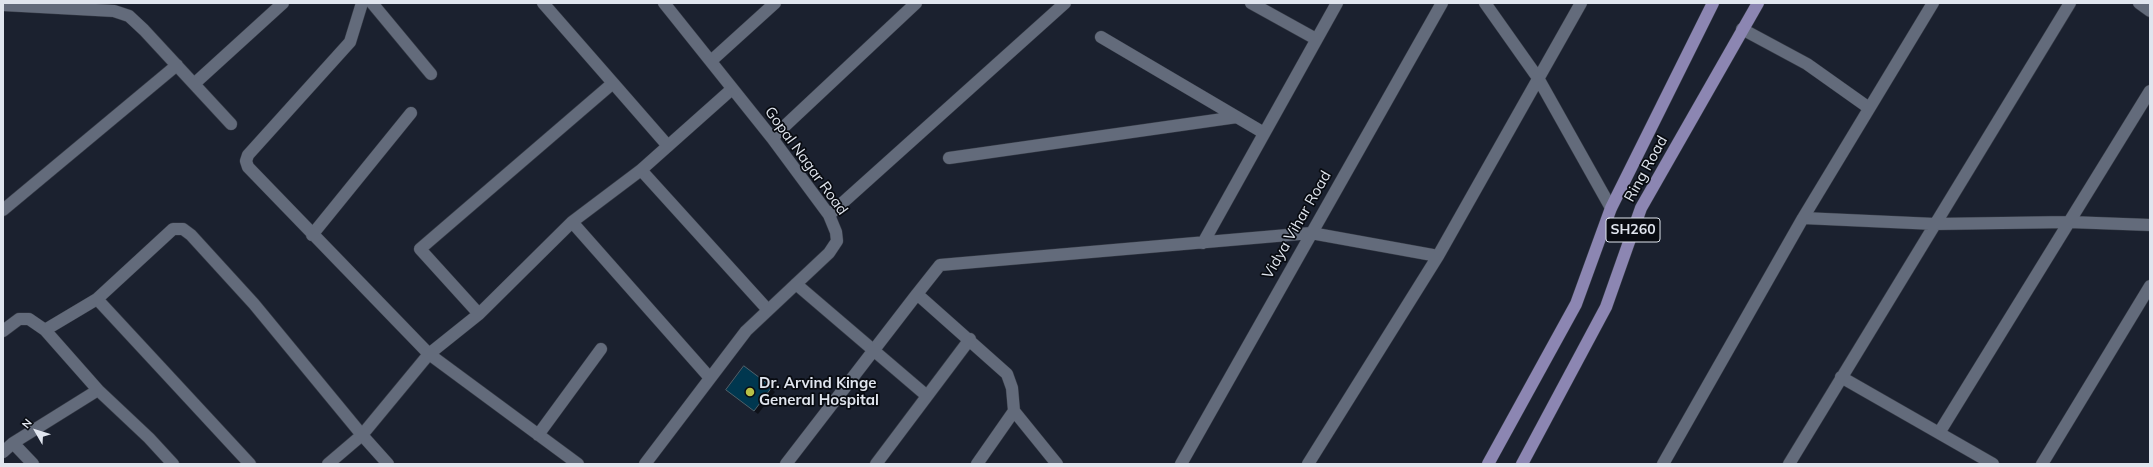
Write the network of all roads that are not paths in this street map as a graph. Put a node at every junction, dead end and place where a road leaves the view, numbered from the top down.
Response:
1 (283, 3) edge
2 (362, 3) edge
3 (372, 3) edge
4 (543, 3) edge
5 (664, 3) edge
6 (775, 3) edge
7 (916, 3) edge
8 (1065, 3) edge
9 (1251, 3) edge
10 (1337, 3) edge
11 (1442, 3) edge
12 (1485, 3) edge
13 (1581, 3) edge
14 (1713, 3) edge
15 (1758, 3) edge
16 (1933, 3) edge
17 (2070, 3) edge
18 (2139, 3) edge
19 (3, 5) edge
20 (2150, 11) edge
21 (1742, 29) junction
22 (1101, 37) dead end
23 (1316, 40) junction
24 (711, 61) junction
25 (177, 65) junction
26 (431, 74) dead end
27 (1538, 78) junction
28 (613, 83) junction
29 (194, 84) junction
30 (732, 88) junction
31 (2150, 91) edge
32 (1869, 108) junction
33 (410, 113) dead end
34 (1237, 117) junction
35 (231, 124) dead end
36 (1264, 133) junction
37 (772, 138) junction
38 (668, 146) junction
39 (949, 158) dead end
40 (641, 170) junction
41 (1611, 208) junction
42 (3, 210) edge
43 (829, 215) junction
44 (1803, 218) junction
45 (572, 222) junction
46 (2069, 222) junction
47 (1935, 224) junction
48 (2150, 225) edge
49 (1311, 233) junction
50 (312, 235) junction
51 (1203, 243) junction
52 (1438, 256) junction
53 (796, 284) junction
54 (2150, 286) edge
55 (917, 294) junction
56 (97, 299) junction
57 (768, 310) junction
58 (479, 314) junction
59 (45, 330) junction
60 (3, 331) edge
61 (970, 339) junction
62 (601, 349) dead end
63 (874, 350) junction
64 (429, 354) junction
65 (1842, 377) junction
66 (710, 378) junction
67 (98, 390) junction
68 (927, 396) junction
69 (1014, 411) junction
70 (1939, 433) junction
71 (362, 435) junction
72 (538, 435) junction
73 (13, 443) junction
74 (3, 452) edge
75 (33, 464) edge
76 (173, 464) edge
77 (250, 464) edge
78 (328, 464) edge
79 (388, 464) edge
80 (578, 464) edge
81 (645, 464) edge
82 (786, 464) edge
83 (876, 464) edge
84 (977, 464) edge
85 (1057, 464) edge
86 (1181, 464) edge
87 (1308, 464) edge
88 (1488, 464) edge
89 (1522, 464) edge
90 (1664, 464) edge
91 (1789, 464) edge
92 (1993, 464) edge
93 (2042, 464) edge

1 - 29 street
2 - 50 street
3 - 26 street
4 - 28 street
5 - 24 street, Gopal Nagar Road
6 - 24 street
7 - 37 street
8 - 43 street
9 - 23 street
10 - 23 street
11 - 49 street, Vidya Vihar Road
12 - 27 street
13 - 27 street
14 - 41 main road, Ring Road / SH260
15 - 21 main road, Ring Road / SH260
16 - 32 street
17 - 47 street
18 - 20 street
19 - 25 street
21 - 32 street
21 - 89 main road, Ring Road / SH260
22 - 34 street
23 - 36 street
24 - 30 street, Gopal Nagar Road
25 - 29 street
25 - 42 street
27 - 41 street
27 - 52 street
28 - 38 street
28 - 58 street
29 - 35 street
30 - 37 street, Gopal Nagar Road
30 - 38 street
31 - 46 street
32 - 44 street
33 - 50 street
34 - 36 street
34 - 39 street
36 - 51 street
37 - 43 street, Gopal Nagar Road
38 - 40 street
40 - 45 street
40 - 57 street
41 - 88 main road, Ring Road / SH260
43 - 53 street, Gopal Nagar Road
44 - 47 street
44 - 90 street
45 - 58 street
45 - 66 street
46 - 47 street
46 - 48 street
46 - 70 street
47 - 65 street
49 - 51 street
49 - 52 street
49 - 86 street, Vidya Vihar Road
50 - 64 street
51 - 55 street
52 - 87 street
53 - 57 street, Gopal Nagar Road
53 - 63 street
54 - 93 street
55 - 61 street
55 - 63 street
56 - 59 street
56 - 71 street
56 - 77 street
57 - 66 street, Gopal Nagar Road
58 - 64 street
59 - 60 street
59 - 67 street
61 - 68 street
61 - 69 street
62 - 72 street
63 - 68 street
63 - 82 street
64 - 71 street
64 - 72 street
65 - 70 street
65 - 91 street
66 - 81 street, Gopal Nagar Road
67 - 73 street
67 - 76 street
68 - 83 street
69 - 84 street
69 - 85 street
70 - 92 street
71 - 78 street
71 - 79 street
72 - 80 street
73 - 74 street
73 - 75 street

